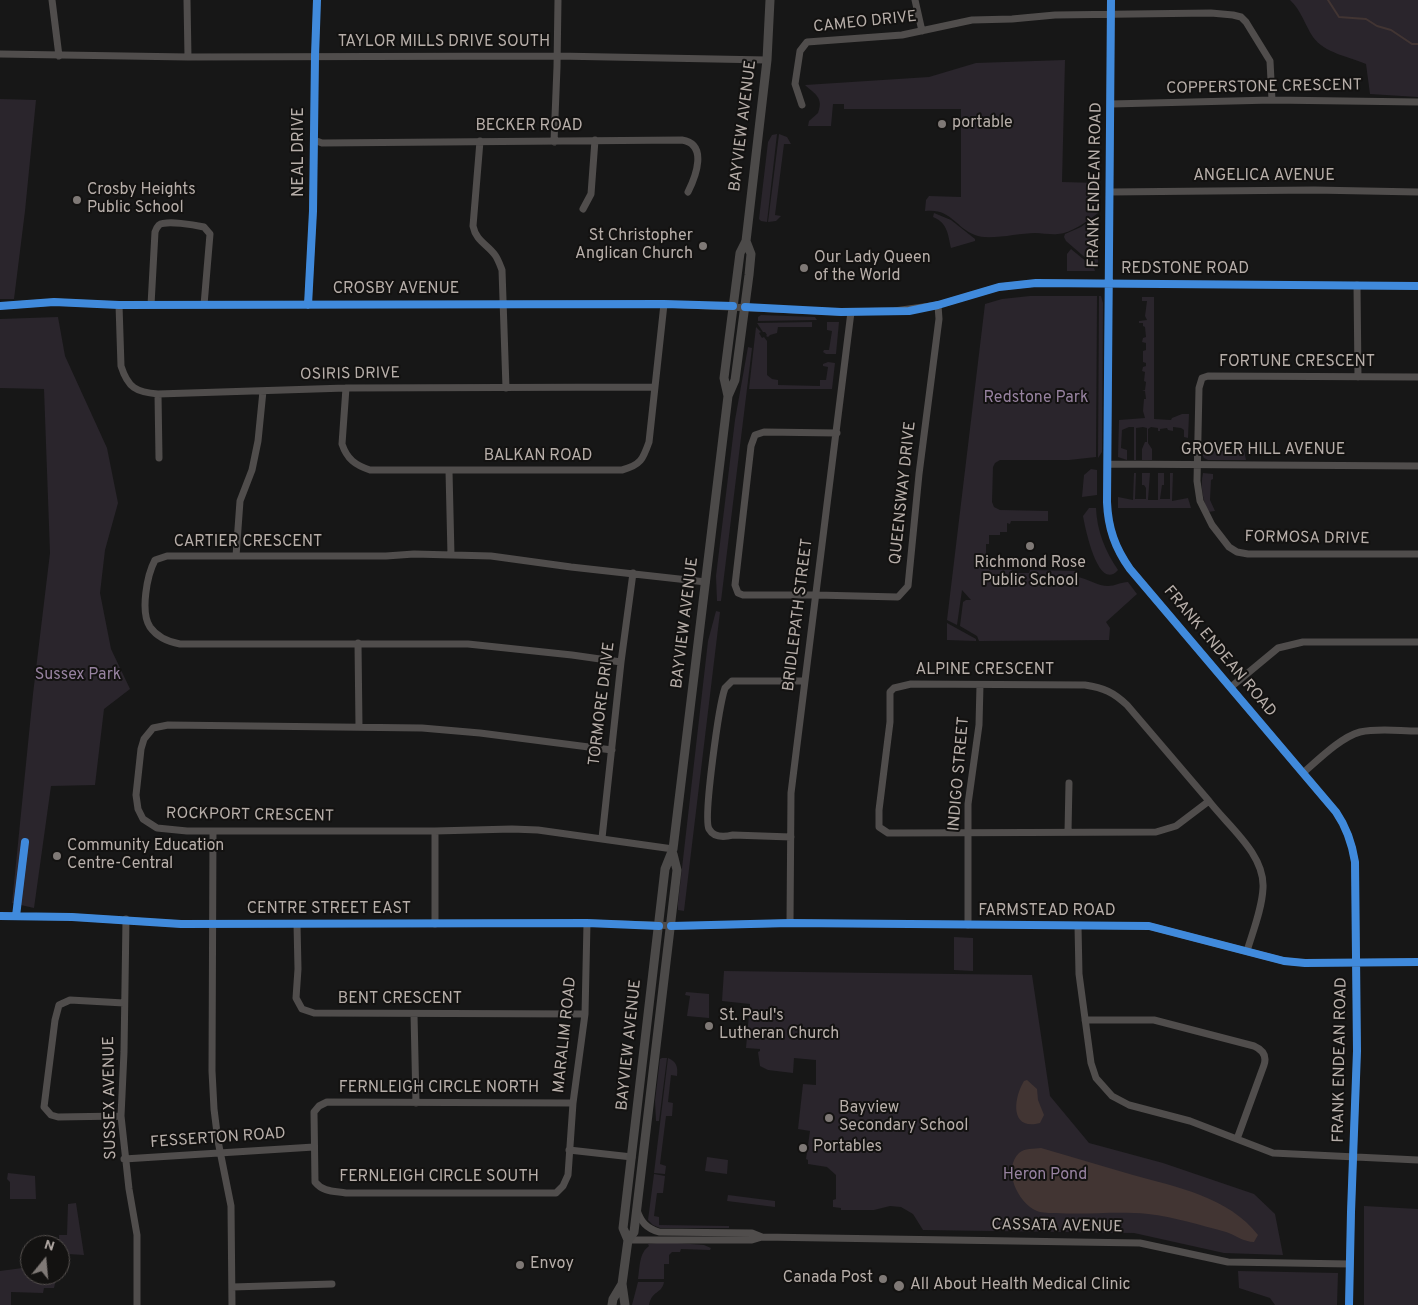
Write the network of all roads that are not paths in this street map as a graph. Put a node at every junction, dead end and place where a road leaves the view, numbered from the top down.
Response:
1 (52, 0) edge
2 (187, 0) edge
3 (317, 0) edge
4 (558, 0) edge
5 (770, 0) edge
6 (778, 0) edge
7 (915, 0) edge
8 (1110, 0) edge
9 (1111, 14) junction
10 (771, 15) junction
11 (922, 31) junction
12 (0, 54) edge
13 (59, 56) junction
14 (314, 56) junction
15 (558, 56) junction
16 (188, 57) junction
17 (767, 60) junction
18 (1272, 100) junction
19 (1418, 102) edge
20 (1111, 104) junction
21 (802, 105) dead end
22 (314, 140) junction
23 (595, 140) junction
24 (480, 141) junction
25 (554, 142) junction
26 (688, 192) dead end
27 (1110, 192) junction
28 (1418, 192) edge
29 (582, 209) dead end
30 (746, 241) junction
31 (1108, 284) junction
32 (1357, 285) junction
33 (1418, 286) edge
34 (503, 304) junction
35 (664, 304) junction
36 (119, 305) junction
37 (151, 305) junction
38 (204, 305) junction
39 (308, 305) junction
40 (0, 306) edge
41 (733, 306) junction
42 (938, 306) junction
43 (745, 307) junction
44 (851, 312) junction
45 (1358, 377) junction
46 (1418, 377) edge
47 (655, 387) junction
48 (346, 388) junction
49 (506, 388) junction
50 (263, 392) junction
51 (158, 394) junction
52 (728, 396) junction
53 (837, 433) junction
54 (159, 458) dead end
55 (1108, 464) junction
56 (1197, 464) junction
57 (1418, 466) edge
58 (449, 470) junction
59 (1418, 554) edge
60 (451, 555) junction
61 (236, 556) junction
62 (633, 573) junction
63 (706, 582) junction
64 (816, 595) junction
65 (1418, 642) edge
66 (358, 643) junction
67 (621, 662) junction
68 (804, 681) junction
69 (980, 684) junction
70 (1231, 687) junction
71 (359, 727) junction
72 (1418, 731) edge
73 (612, 750) junction
74 (1303, 773) junction
75 (1068, 783) dead end
76 (1209, 801) junction
77 (213, 831) junction
78 (435, 831) junction
79 (1068, 832) junction
80 (968, 833) junction
81 (791, 837) junction
82 (602, 838) junction
83 (25, 842) dead end
84 (673, 852) junction
85 (0, 916) edge
86 (16, 916) junction
87 (126, 919) junction
88 (212, 923) junction
89 (587, 923) junction
90 (790, 923) junction
91 (296, 924) junction
92 (435, 924) junction
93 (968, 925) junction
94 (659, 926) junction
95 (671, 926) junction
96 (1078, 926) junction
97 (1247, 952) junction
98 (1418, 962) edge
99 (1356, 963) junction
100 (124, 1003) junction
101 (414, 1014) junction
102 (585, 1014) junction
103 (1085, 1020) junction
104 (416, 1103) junction
105 (573, 1103) junction
106 (121, 1116) junction
107 (1237, 1139) junction
108 (314, 1147) junction
109 (570, 1150) junction
110 (221, 1152) junction
111 (632, 1157) junction
112 (1353, 1158) junction
113 (124, 1159) junction
114 (1418, 1160) edge
115 (637, 1209) junction
116 (762, 1236) junction
117 (628, 1240) junction
118 (1350, 1264) junction
119 (332, 1284) dead end
120 (622, 1284) junction
121 (232, 1287) junction
122 (137, 1305) edge
123 (232, 1305) edge
124 (612, 1305) edge
125 (625, 1305) edge
126 (1349, 1305) edge

1 - 13 street
2 - 16 street
3 - 14 street, NEAL DRIVE
4 - 15 street
5 - 10 main road, BAYVIEW AVENUE
6 - 10 main road, BAYVIEW AVENUE
7 - 11 street
8 - 9 street, FRANK ENDEAN ROAD
9 - 11 street, CAMEO DRIVE
9 - 18 street, CAMEO DRIVE
9 - 20 street, FRANK ENDEAN ROAD
10 - 17 main road, BAYVIEW AVENUE
11 - 21 street, CAMEO DRIVE
12 - 13 street, TAYLOR MILLS DRIVE SOUTH
13 - 16 street, TAYLOR MILLS DRIVE SOUTH
14 - 15 street, TAYLOR MILLS DRIVE SOUTH
14 - 16 street, TAYLOR MILLS DRIVE SOUTH
14 - 22 street, NEAL DRIVE
15 - 17 street, TAYLOR MILLS DRIVE SOUTH
15 - 25 street
17 - 30 main road, BAYVIEW AVENUE
18 - 19 street, COPPERSTONE CRESCENT
18 - 20 street, COPPERSTONE CRESCENT
20 - 27 street, FRANK ENDEAN ROAD
22 - 24 street, BECKER ROAD
22 - 39 street, NEAL DRIVE
23 - 25 street, BECKER ROAD
23 - 26 street, BECKER ROAD
23 - 29 street
24 - 25 street, BECKER ROAD
24 - 34 street
27 - 28 street, ANGELICA AVENUE
27 - 31 street, FRANK ENDEAN ROAD
30 - 41 main road, BAYVIEW AVENUE
30 - 43 main road, BAYVIEW AVENUE
31 - 32 street, REDSTONE ROAD
31 - 42 street, REDSTONE ROAD
31 - 55 street, FRANK ENDEAN ROAD
32 - 33 street, REDSTONE ROAD
32 - 45 street
34 - 35 street, CROSBY AVENUE
34 - 39 street, CROSBY AVENUE
34 - 49 street
35 - 41 street, CROSBY AVENUE
35 - 47 street, BALKAN ROAD
36 - 37 street, CROSBY AVENUE
36 - 40 street, CROSBY AVENUE
36 - 51 street, OSIRIS DRIVE
37 - 38 street, CROSBY AVENUE
37 - 38 street
38 - 39 street, CROSBY AVENUE
41 - 43 street, REDSTONE ROAD
41 - 52 main road, BAYVIEW AVENUE
42 - 44 street, REDSTONE ROAD
42 - 64 street, QUEENSWAY DRIVE
43 - 44 street, REDSTONE ROAD
43 - 52 main road, BAYVIEW AVENUE
44 - 53 street, BRIDLEPATH STREET
45 - 46 street, FORTUNE CRESCENT
45 - 56 street, FORTUNE CRESCENT
47 - 49 street, OSIRIS DRIVE
47 - 58 street, BALKAN ROAD
48 - 49 street, OSIRIS DRIVE
48 - 50 street, OSIRIS DRIVE
48 - 58 street, BALKAN ROAD
50 - 51 street, OSIRIS DRIVE
50 - 61 street
51 - 54 street
52 - 63 main road, BAYVIEW AVENUE
53 - 64 street, BRIDLEPATH STREET
53 - 64 street, QUEENSWAY DRIVE
55 - 56 street, GROVER HILL AVENUE
55 - 70 street, FRANK ENDEAN ROAD
56 - 57 street, GROVER HILL AVENUE
56 - 59 street, FORMOSA DRIVE
58 - 60 street
60 - 61 street, CARTIER CRESCENT
60 - 62 street, CARTIER CRESCENT
61 - 66 street, CARTIER CRESCENT
62 - 63 street, CARTIER CRESCENT
62 - 67 street, TORMORE DRIVE
63 - 84 main road, BAYVIEW AVENUE
64 - 68 street, BRIDLEPATH STREET
65 - 70 street
66 - 67 street, CARTIER CRESCENT
66 - 71 street
67 - 73 street, TORMORE DRIVE
68 - 81 street, BRIDLEPATH STREET
68 - 81 street
69 - 76 street, ALPINE CRESCENT
69 - 80 street, INDIGO STREET
69 - 80 street, ALPINE CRESCENT
70 - 74 street, FRANK ENDEAN ROAD
71 - 73 street, ROCKPORT CRESCENT
71 - 77 street, ROCKPORT CRESCENT
72 - 74 street
73 - 82 street, TORMORE DRIVE
74 - 99 street, FRANK ENDEAN ROAD
75 - 79 street
76 - 79 street, ALPINE CRESCENT
76 - 97 street, ALPINE CRESCENT
77 - 78 street, ROCKPORT CRESCENT
77 - 88 street
78 - 82 street, ROCKPORT CRESCENT
78 - 92 street
79 - 80 street, ALPINE CRESCENT
80 - 93 street, INDIGO STREET
81 - 90 street, BRIDLEPATH STREET
82 - 84 street, ROCKPORT CRESCENT
83 - 86 street
84 - 94 main road, BAYVIEW AVENUE
84 - 95 main road, BAYVIEW AVENUE
85 - 86 street, CENTRE STREET EAST
86 - 87 street, CENTRE STREET EAST
87 - 88 street, CENTRE STREET EAST
87 - 100 street, SUSSEX AVENUE
88 - 91 street, CENTRE STREET EAST
88 - 110 street
89 - 92 street, CENTRE STREET EAST
89 - 94 street, CENTRE STREET EAST
89 - 102 street, MARALIM ROAD
90 - 93 street, FARMSTEAD ROAD
90 - 95 street, FARMSTEAD ROAD
91 - 92 street, CENTRE STREET EAST
91 - 101 street, BENT CRESCENT
93 - 96 street, FARMSTEAD ROAD
94 - 95 street, CENTRE STREET EAST
94 - 111 main road, BAYVIEW AVENUE
95 - 115 main road, BAYVIEW AVENUE
96 - 97 street, FARMSTEAD ROAD
96 - 103 street
97 - 99 street, FARMSTEAD ROAD
98 - 99 street, FARMSTEAD ROAD
99 - 112 street, FRANK ENDEAN ROAD
100 - 106 street, SUSSEX AVENUE
100 - 106 street
101 - 102 street, BENT CRESCENT
101 - 104 street
102 - 105 street, MARALIM ROAD
103 - 107 street
103 - 107 street
104 - 105 street, FERNLEIGH CIRCLE NORTH
104 - 108 street, FERNLEIGH CIRCLE NORTH
105 - 109 street, MARALIM ROAD
106 - 113 street, SUSSEX AVENUE
107 - 112 street
108 - 109 street, FERNLEIGH CIRCLE SOUTH
108 - 110 street, FESSERTON ROAD
109 - 111 street
110 - 113 street, FESSERTON ROAD
110 - 121 street
111 - 117 main road, BAYVIEW AVENUE
112 - 114 street
112 - 118 street, FRANK ENDEAN ROAD
113 - 122 street, SUSSEX AVENUE
115 - 116 street, CASSATA AVENUE
115 - 117 main road, BAYVIEW AVENUE
116 - 117 street, CASSATA AVENUE
116 - 118 street, CASSATA AVENUE
117 - 120 main road, BAYVIEW AVENUE
118 - 126 street, FRANK ENDEAN ROAD
119 - 121 street
120 - 124 main road, BAYVIEW AVENUE
120 - 125 main road, BAYVIEW AVENUE
121 - 123 street

